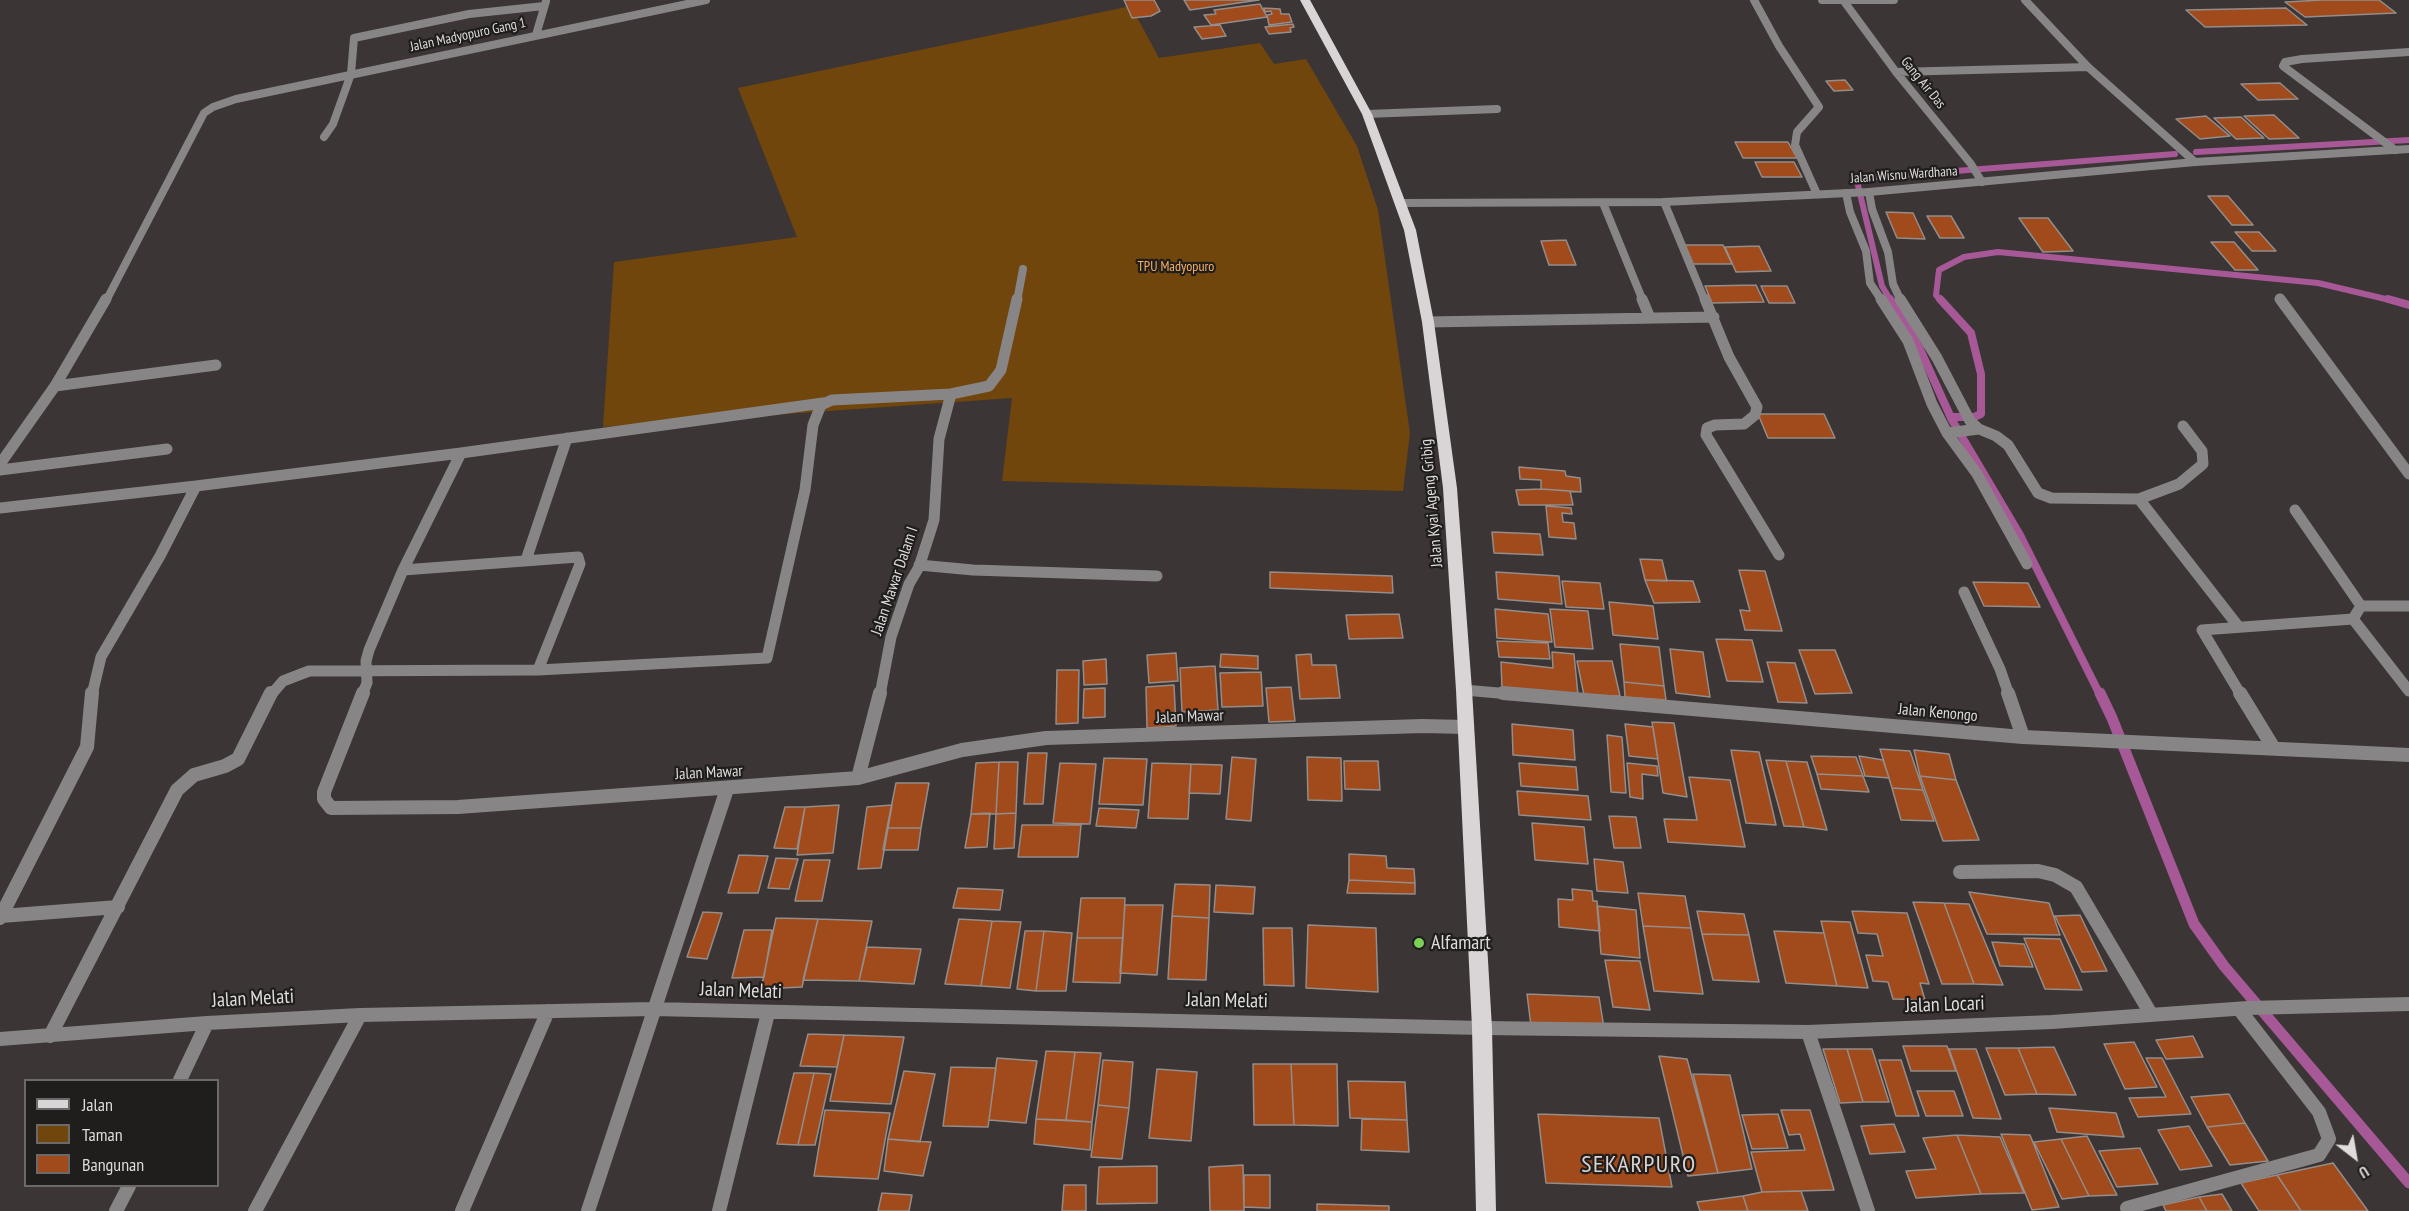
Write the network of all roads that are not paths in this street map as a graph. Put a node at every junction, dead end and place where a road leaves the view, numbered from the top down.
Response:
1 (706, 0) edge
2 (1305, 0) edge
3 (1754, 0) edge
4 (1822, 0) edge
5 (1894, 0) edge
6 (2025, 0) edge
7 (1844, 1) edge
8 (545, 3) edge
9 (536, 35) junction
10 (2409, 52) edge
11 (2088, 67) junction
12 (1896, 72) junction
13 (351, 74) junction
14 (1497, 109) dead end
15 (1367, 114) junction
16 (324, 137) dead end
17 (2409, 149) edge
18 (2395, 150) junction
19 (2195, 162) junction
20 (1979, 178) junction
21 (1868, 192) junction
22 (1848, 193) junction
23 (1817, 194) junction
24 (1664, 202) junction
25 (1400, 203) junction
26 (1603, 203) junction
27 (1868, 251) junction
28 (1886, 252) junction
29 (1023, 268) dead end
30 (2280, 299) dead end
31 (1714, 317) junction
32 (1650, 318) junction
33 (1428, 322) junction
34 (216, 365) dead end
35 (55, 386) junction
36 (951, 394) junction
37 (823, 403) junction
38 (2183, 426) dead end
39 (1972, 427) junction
40 (1951, 433) junction
41 (567, 438) junction
42 (167, 449) dead end
43 (461, 456) junction
44 (0, 464) edge
45 (0, 470) edge
46 (2409, 474) edge
47 (196, 486) junction
48 (2139, 500) junction
49 (0, 508) edge
50 (2295, 510) dead end
51 (1779, 555) dead end
52 (526, 560) junction
53 (2027, 564) dead end
54 (919, 565) junction
55 (403, 570) junction
56 (1157, 576) dead end
57 (1964, 592) dead end
58 (2361, 606) junction
59 (2409, 606) edge
60 (2353, 619) junction
61 (2238, 626) junction
62 (538, 670) junction
63 (366, 673) junction
64 (1464, 690) junction
65 (2409, 691) edge
66 (1466, 727) junction
67 (2024, 737) junction
68 (2273, 747) junction
69 (2409, 755) edge
70 (858, 778) junction
71 (727, 789) junction
72 (1960, 872) dead end
73 (118, 907) junction
74 (1, 917) edge
75 (2409, 1004) edge
76 (653, 1009) junction
77 (2243, 1009) junction
78 (548, 1011) junction
79 (768, 1013) junction
80 (2151, 1014) junction
81 (360, 1015) junction
82 (207, 1023) junction
83 (1482, 1028) junction
84 (1808, 1032) junction
85 (50, 1036) junction
86 (0, 1039) edge
87 (180, 1079) edge
88 (128, 1187) edge
89 (2127, 1208) dead end
90 (116, 1211) edge
91 (255, 1211) edge
92 (462, 1211) edge
93 (588, 1211) edge
94 (719, 1211) edge
95 (1486, 1211) edge
96 (1868, 1211) edge

1 - 9 street, Jalan Madyopuro Gang 1
2 - 15 main road, Jalan Kyai Ageng Gribig
3 - 23 street
4 - 7 street
5 - 7 street
6 - 11 street
7 - 12 street, Gang Air Das
8 - 9 street
8 - 13 street
9 - 13 street, Jalan Madyopuro Gang 1
10 - 18 street
11 - 12 street
11 - 19 street
12 - 20 street, Gang Air Das
13 - 16 street
13 - 35 street, Jalan Madyopuro Gang 1
14 - 15 street
15 - 25 main road, Jalan Kyai Ageng Gribig
17 - 18 street, Jalan Wisnu Wardhana
18 - 19 street, Jalan Wisnu Wardhana
19 - 20 street, Jalan Wisnu Wardhana
20 - 21 street, Jalan Wisnu Wardhana
21 - 22 street, Jalan Wisnu Wardhana
21 - 28 street
22 - 23 street, Jalan Wisnu Wardhana
22 - 27 street
23 - 24 street, Jalan Wisnu Wardhana
24 - 26 street, Jalan Wisnu Wardhana
24 - 31 street
25 - 26 street, Jalan Wisnu Wardhana
25 - 33 main road, Jalan Kyai Ageng Gribig
26 - 32 street
27 - 28 street
27 - 40 street
28 - 39 street
29 - 36 street
30 - 46 street
31 - 32 street
31 - 51 street
32 - 33 street
33 - 64 main road, Jalan Kyai Ageng Gribig
34 - 35 street
35 - 44 street, Jalan Madyopuro Gang 1
36 - 37 street
36 - 54 street, Jalan Mawar Dalam I
37 - 41 street
37 - 62 street
38 - 48 street
39 - 40 street
39 - 48 street
40 - 53 street
41 - 43 street
41 - 52 street
42 - 45 street
43 - 47 street
43 - 55 street, Jalan Mawar
47 - 49 street
47 - 74 street
48 - 61 street
50 - 58 street
52 - 55 street
52 - 62 street
54 - 56 street
54 - 70 street, Jalan Mawar Dalam I
55 - 63 street, Jalan Mawar
57 - 67 street
58 - 59 street
58 - 60 street
60 - 61 street
60 - 65 street
61 - 68 street
62 - 63 street
63 - 71 street, Jalan Mawar
63 - 73 street
64 - 66 main road, Jalan Kyai Ageng Gribig
64 - 67 street, Jalan Kenongo
66 - 70 street, Jalan Mawar
66 - 83 main road, Jalan Kyai Ageng Gribig
67 - 68 street, Jalan Kenongo
68 - 69 street, Jalan Kenongo
70 - 71 street, Jalan Mawar
71 - 76 street
72 - 80 street
73 - 74 street
73 - 85 street
75 - 77 street, Jalan Locari
76 - 78 street, Jalan Melati
76 - 79 street, Jalan Melati
76 - 93 street
77 - 80 street, Jalan Locari
77 - 89 street
78 - 81 street, Jalan Melati
78 - 92 street
79 - 83 street, Jalan Melati
79 - 94 street
80 - 84 street, Jalan Locari
81 - 82 street, Jalan Melati
81 - 91 street
82 - 85 street, Jalan Melati
82 - 87 street
83 - 84 street, Jalan Locari
83 - 95 main road, Jalan Kyai Ageng Gribig
84 - 96 street
85 - 86 street, Jalan Melati
88 - 90 street

